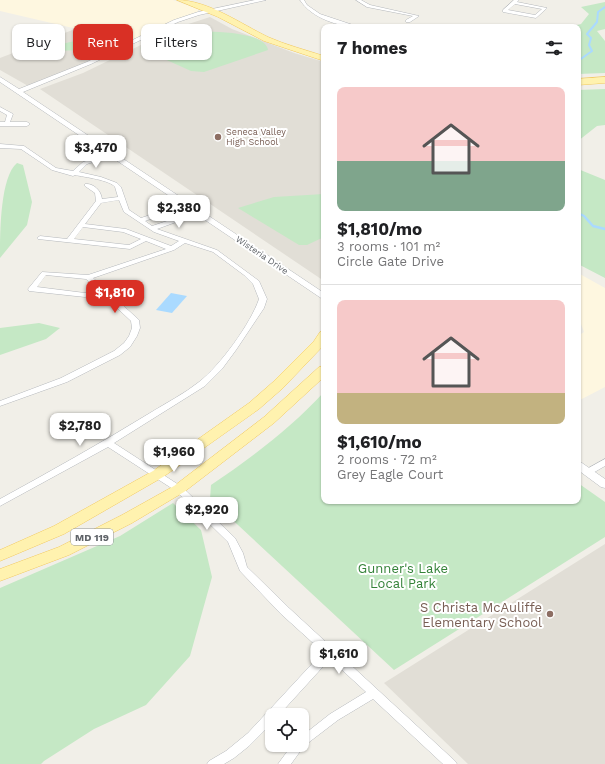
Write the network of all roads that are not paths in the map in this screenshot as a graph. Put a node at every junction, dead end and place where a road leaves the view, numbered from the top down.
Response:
1 (181, 0) edge
2 (202, 0) edge
3 (264, 0) edge
4 (302, 0) edge
5 (358, 0) edge
6 (516, 2) edge
7 (224, 8) junction
8 (212, 11) junction
9 (235, 13) dead end
10 (248, 20) dead end
11 (408, 21) dead end
12 (345, 24) edge
13 (321, 50) edge
14 (321, 57) edge
15 (0, 79) edge
16 (605, 80) edge
17 (581, 82) edge
18 (605, 86) edge
19 (581, 87) edge
20 (19, 91) junction
21 (0, 109) edge
22 (0, 124) edge
23 (7, 124) junction
24 (27, 124) dead end
25 (0, 146) edge
26 (114, 154) junction
27 (73, 174) junction
28 (87, 185) dead end
29 (122, 198) junction
30 (99, 201) junction
31 (188, 204) junction
32 (199, 212) junction
33 (141, 220) junction
34 (81, 225) junction
35 (152, 228) junction
36 (40, 238) dead end
37 (146, 239) junction
38 (185, 240) junction
39 (69, 241) junction
40 (172, 249) junction
41 (88, 277) junction
42 (102, 290) junction
43 (321, 295) edge
44 (321, 340) edge
45 (321, 373) edge
46 (0, 404) edge
47 (108, 443) junction
48 (605, 462) edge
49 (581, 467) edge
50 (588, 472) junction
51 (158, 474) junction
52 (605, 484) edge
53 (179, 489) junction
54 (0, 503) edge
55 (0, 556) edge
56 (0, 574) edge
57 (330, 652) junction
58 (374, 693) junction
59 (278, 708) edge
60 (265, 723) edge
61 (309, 737) edge
62 (293, 752) edge
63 (213, 764) edge
64 (284, 764) edge
65 (451, 764) edge

1 - 8 main road
2 - 7 main road
3 - 7 street
4 - 12 street
5 - 11 street
6 - 6 street
7 - 8 street
7 - 9 main road
8 - 14 main road
8 - 20 street
10 - 13 main road
15 - 20 street, Wisteria Drive
16 - 17 main road
18 - 19 main road
20 - 26 street, Wisteria Drive
21 - 23 street
22 - 23 street
23 - 24 street
25 - 27 street
26 - 27 street
26 - 31 street, Wisteria Drive
27 - 29 street
28 - 30 street
29 - 30 street
29 - 33 street
30 - 34 street
31 - 32 street, Wisteria Drive
31 - 33 street
32 - 35 street
32 - 43 street, Wisteria Drive
33 - 35 street
34 - 37 street
34 - 39 street
35 - 38 street
36 - 39 street
37 - 39 street
37 - 40 street
38 - 40 street
38 - 47 street
40 - 41 street
41 - 42 street
41 - 42 street
42 - 46 street
44 - 51 main road, MD 119
45 - 53 main road, MD 119
47 - 51 street
47 - 54 street
48 - 50 street
49 - 50 street
50 - 52 street
51 - 53 street
51 - 55 main road, MD 119
53 - 56 main road, MD 119
53 - 57 street
57 - 58 street
57 - 59 street
58 - 61 street
58 - 65 street
60 - 63 street
62 - 64 street

